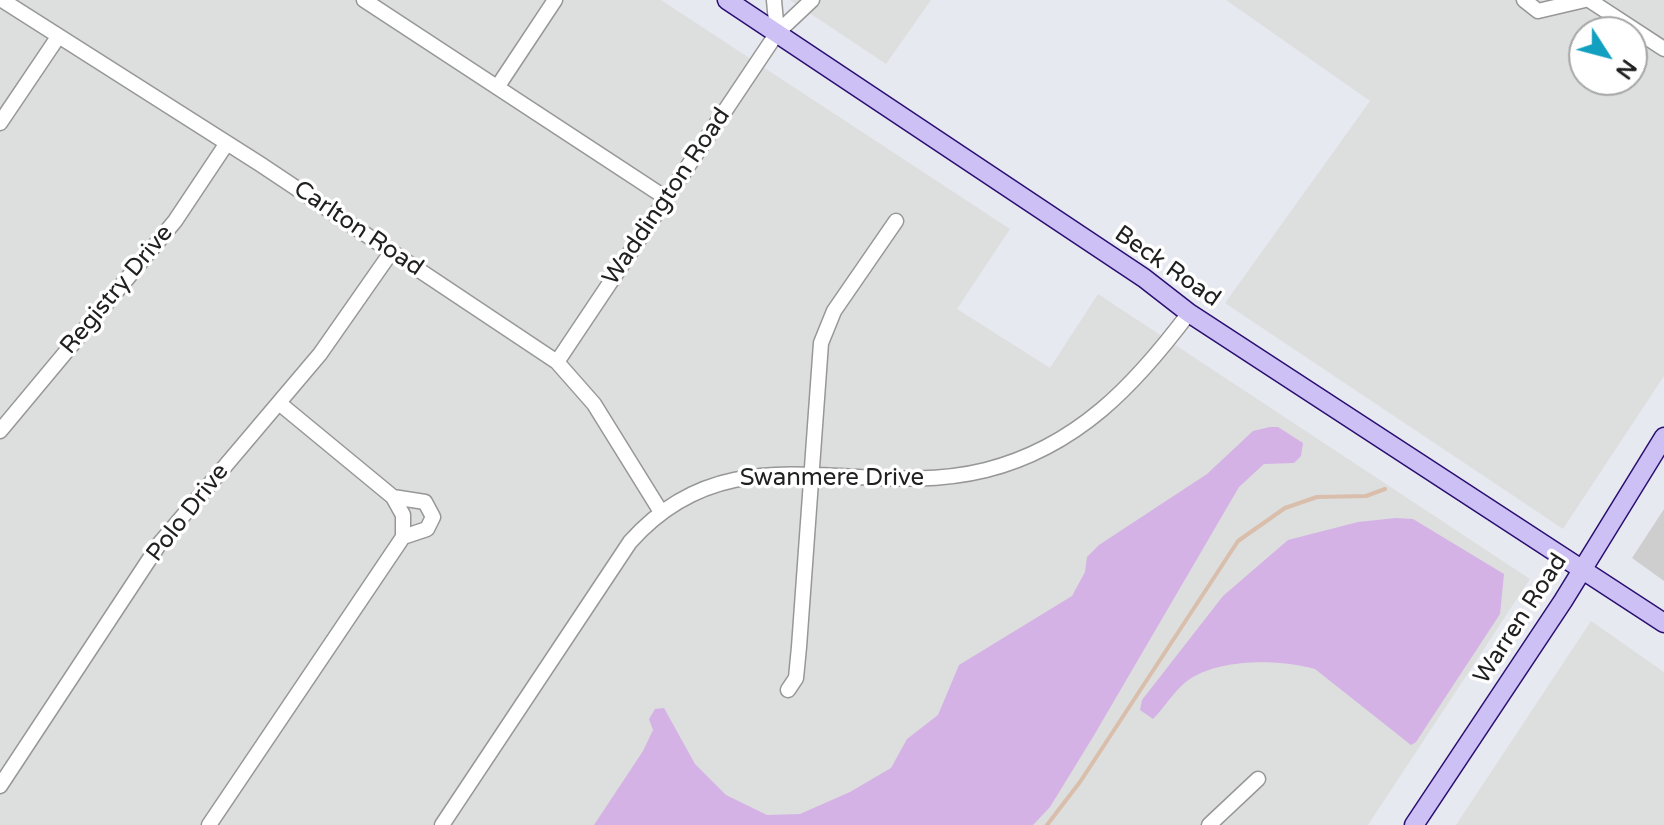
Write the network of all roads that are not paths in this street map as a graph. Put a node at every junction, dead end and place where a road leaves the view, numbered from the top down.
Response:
1 (2, 0) edge
2 (364, 0) edge
3 (555, 0) edge
4 (727, 0) edge
5 (774, 0) edge
6 (812, 0) edge
7 (1524, 0) edge
8 (1587, 0) edge
9 (777, 33) junction
10 (58, 37) junction
11 (1664, 49) edge
12 (498, 86) junction
13 (0, 123) edge
14 (227, 143) junction
15 (666, 198) junction
16 (896, 221) dead end
17 (392, 251) junction
18 (1189, 313) junction
19 (557, 362) junction
20 (279, 403) junction
21 (0, 431) edge
22 (1664, 437) edge
23 (811, 476) junction
24 (393, 497) junction
25 (661, 512) junction
26 (403, 537) junction
27 (1582, 570) junction
28 (1664, 623) edge
29 (788, 690) dead end
30 (1258, 779) dead end
31 (0, 786) edge
32 (209, 825) edge
33 (442, 825) edge
34 (1209, 825) edge
35 (1414, 825) edge

1 - 10 street, Carlton Road
2 - 12 street
3 - 12 street
4 - 9 main road, Beck Road
5 - 9 street
6 - 9 street, Waddington Road
7 - 8 street
8 - 11 street
9 - 15 street, Waddington Road
9 - 18 main road, Beck Road
10 - 13 street
10 - 14 street, Carlton Road
12 - 15 street
14 - 17 street, Carlton Road
14 - 21 street, Registry Drive
15 - 19 street, Waddington Road
16 - 23 street
17 - 19 street, Carlton Road
17 - 20 street, Polo Drive
18 - 23 street, Swanmere Drive
18 - 27 main road, Beck Road
19 - 25 street, Carlton Road
20 - 24 street
20 - 31 street, Polo Drive
22 - 27 main road, Warren Road
23 - 25 street, Swanmere Drive
23 - 29 street
24 - 26 street
24 - 26 street
25 - 33 street, Swanmere Drive
26 - 32 street
27 - 28 main road, Beck Road
27 - 35 main road, Warren Road
30 - 34 street

